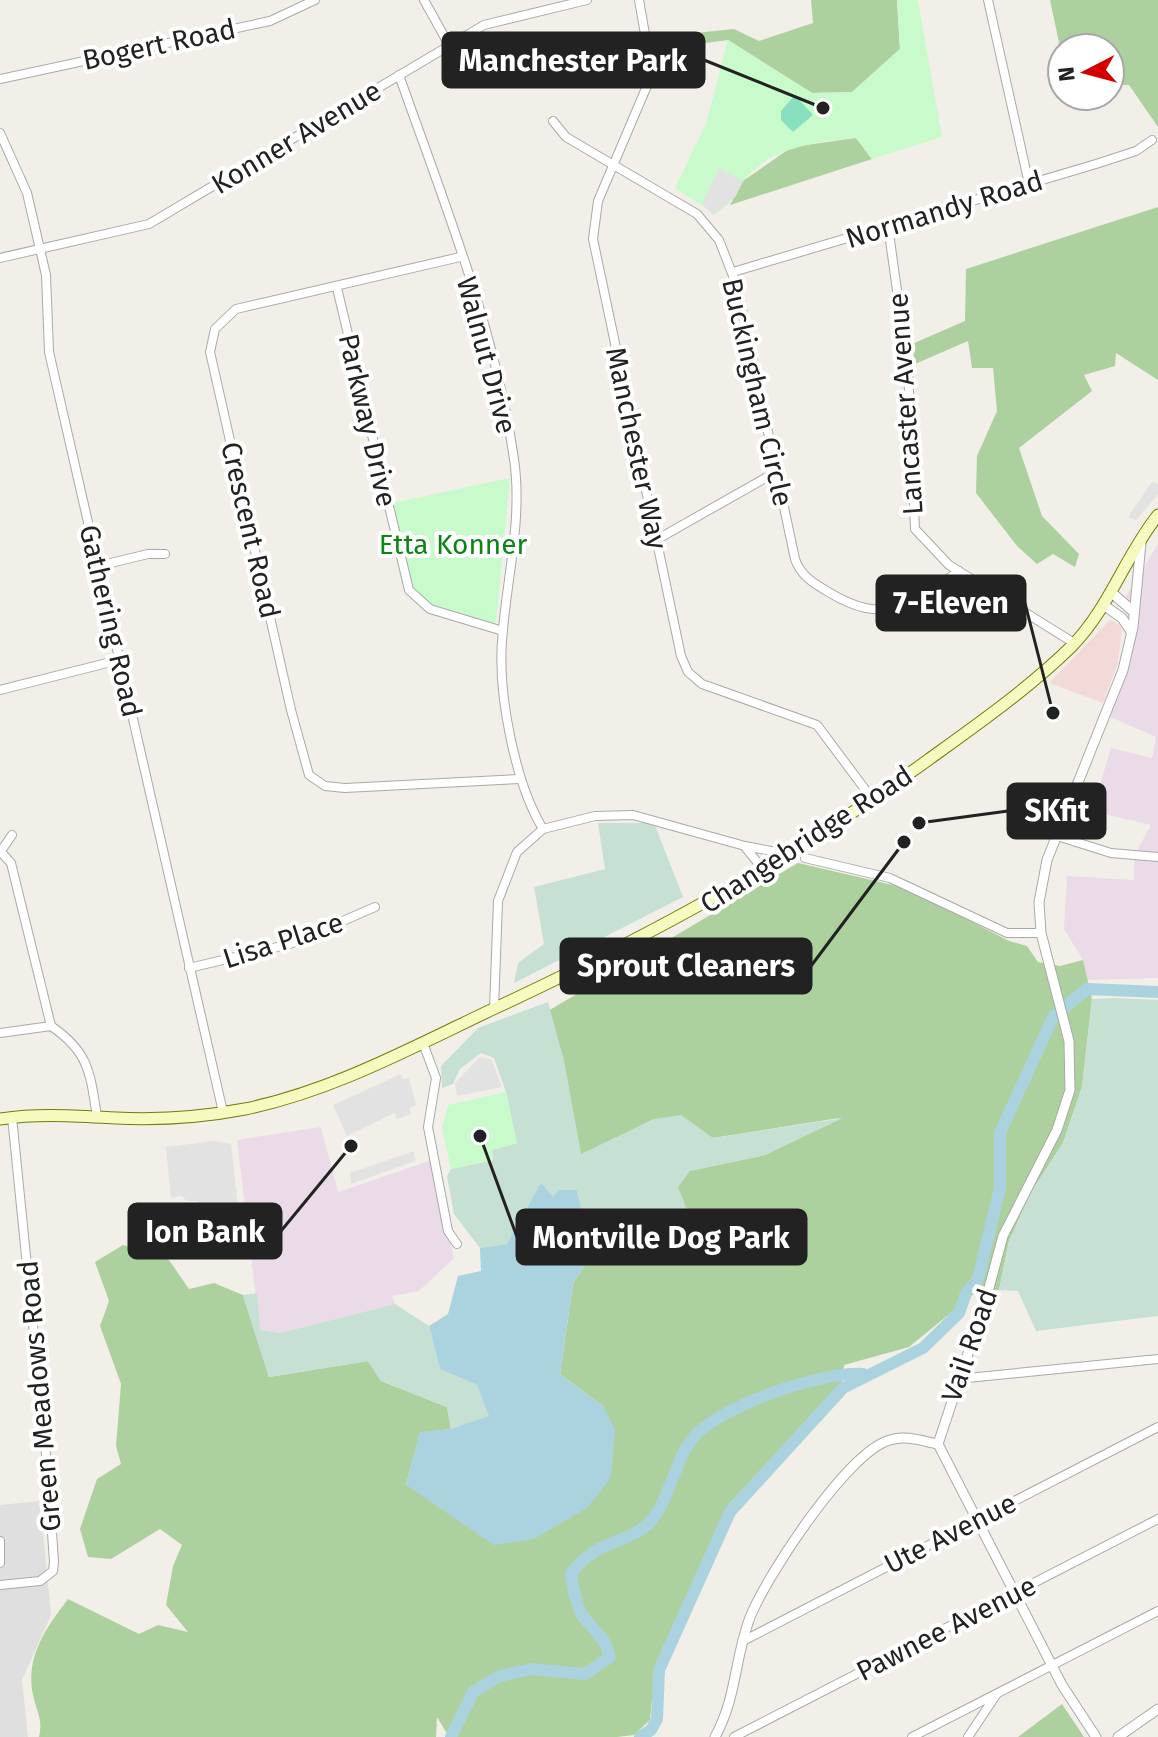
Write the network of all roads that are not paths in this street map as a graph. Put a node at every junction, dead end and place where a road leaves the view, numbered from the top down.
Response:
1 (315, 0) edge
2 (424, 0) edge
3 (587, 0) edge
4 (639, 0) edge
5 (988, 0) edge
6 (449, 45) junction
7 (399, 75) junction
8 (0, 79) edge
9 (553, 121) dead end
10 (0, 133) edge
11 (1152, 140) dead end
12 (614, 165) junction
13 (1029, 184) junction
14 (888, 226) junction
15 (39, 250) junction
16 (460, 257) junction
17 (0, 258) edge
18 (733, 272) junction
19 (337, 288) junction
20 (776, 472) junction
21 (1158, 515) edge
22 (656, 540) junction
23 (1141, 543) junction
24 (165, 554) dead end
25 (98, 566) junction
26 (959, 571) junction
27 (1112, 593) junction
28 (1105, 606) junction
29 (1134, 612) junction
30 (1130, 630) junction
31 (503, 631) junction
32 (1074, 643) junction
33 (119, 660) junction
34 (0, 690) edge
35 (519, 779) junction
36 (873, 800) junction
37 (543, 829) junction
38 (12, 835) dead end
39 (1057, 836) junction
40 (745, 846) junction
41 (0, 851) edge
42 (788, 854) junction
43 (1158, 857) edge
44 (805, 858) dead end
45 (763, 869) junction
46 (375, 907) dead end
47 (1041, 933) junction
48 (189, 968) junction
49 (494, 1009) junction
50 (51, 1026) junction
51 (0, 1033) edge
52 (423, 1043) junction
53 (223, 1112) junction
54 (97, 1117) junction
55 (6, 1118) edge
56 (457, 1244) dead end
57 (1158, 1359) edge
58 (957, 1379) junction
59 (1158, 1427) edge
60 (938, 1444) junction
61 (1158, 1519) edge
62 (975, 1520) junction
63 (0, 1541) edge
64 (0, 1563) edge
65 (0, 1585) edge
66 (1014, 1593) junction
67 (1158, 1611) edge
68 (743, 1641) junction
69 (1053, 1666) junction
70 (996, 1695) junction
71 (1158, 1709) edge
72 (715, 1737) edge
73 (734, 1737) edge
74 (912, 1737) edge
75 (968, 1737) edge
76 (1096, 1737) edge
77 (1118, 1737) edge

1 - 8 street, Bogert Road
2 - 6 street
3 - 6 street, Konner Avenue
4 - 12 street, Manchester Way
5 - 13 street
6 - 7 street, Konner Avenue
7 - 15 street, Konner Avenue
7 - 16 street, Walnut Drive
9 - 12 street, Buckingham Circle
10 - 15 street, Gathering Road
11 - 13 street, Normandy Road
12 - 18 street, Buckingham Circle
12 - 22 street, Manchester Way
13 - 14 street, Normandy Road
14 - 18 street, Normandy Road
14 - 26 street, Lancaster Avenue
15 - 17 street, Konner Avenue
15 - 25 street, Gathering Road
16 - 19 street, Crescent Road
16 - 31 street, Walnut Drive
18 - 20 street, Buckingham Circle
19 - 31 street, Parkway Drive
19 - 35 street, Crescent Road
20 - 22 street
20 - 26 street, Buckingham Circle
21 - 23 main road, Changebridge Road
22 - 36 street, Manchester Way
23 - 27 main road, Changebridge Road
23 - 29 street, Vail Road
24 - 25 street
25 - 33 street, Gathering Road
26 - 32 street, Lancaster Avenue
27 - 28 main road, Changebridge Road
27 - 29 street
28 - 30 street
28 - 32 main road, Changebridge Road
29 - 30 street, Vail Road
30 - 39 street, Vail Road
31 - 35 street, Walnut Drive
32 - 36 main road, Changebridge Road
33 - 34 street
33 - 48 street, Gathering Road
35 - 37 street, Walnut Drive
36 - 42 main road, Changebridge Road
37 - 40 street
37 - 49 street
38 - 41 street
39 - 43 street
39 - 47 street, Vail Road
40 - 42 street
40 - 45 street
41 - 50 street
42 - 45 main road, Changebridge Road
44 - 47 street
45 - 49 main road, Changebridge Road
46 - 48 street, Lisa Place
47 - 58 street, Vail Road
48 - 53 street, Gathering Road
49 - 52 main road, Changebridge Road
50 - 51 street
50 - 54 street
52 - 53 main road, Changebridge Road
52 - 56 street
53 - 54 main road, Changebridge Road
54 - 55 main road, Changebridge Road
55 - 65 street, Green Meadows Road
57 - 58 street
58 - 60 street, Vail Road
59 - 62 street, Ute Avenue
60 - 62 street
60 - 68 street
61 - 66 street, Pawnee Avenue
62 - 66 street
62 - 68 street, Ute Avenue
63 - 64 street
66 - 69 street
66 - 73 street, Pawnee Avenue
67 - 69 street
68 - 72 street
69 - 70 street
69 - 76 street
70 - 74 street
70 - 75 street
71 - 77 street

